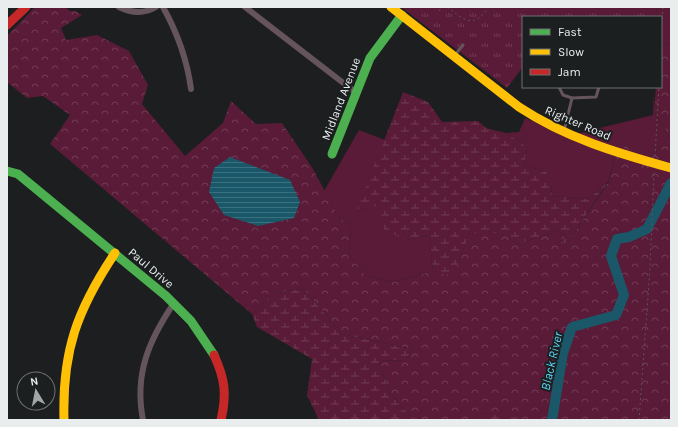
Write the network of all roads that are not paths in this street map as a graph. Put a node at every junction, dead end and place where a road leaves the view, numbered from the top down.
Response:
1 (26, 7) edge
2 (119, 7) edge
3 (156, 7) edge
4 (163, 7) edge
5 (245, 7) edge
6 (391, 7) edge
7 (402, 15) junction
8 (7, 25) edge
9 (462, 45) dead end
10 (454, 56) junction
11 (560, 88) edge
12 (599, 88) edge
13 (192, 89) dead end
14 (355, 92) junction
15 (572, 98) junction
16 (564, 133) junction
17 (332, 154) dead end
18 (670, 168) edge
19 (7, 171) edge
20 (115, 253) junction
21 (174, 303) junction
22 (64, 420) edge
23 (142, 420) edge
24 (221, 420) edge

1 - 8 street
2 - 3 street
4 - 13 street
5 - 14 street
6 - 7 street, Righter Road
7 - 10 street, Righter Road
7 - 14 street, Midland Avenue
9 - 10 lane
10 - 16 street, Righter Road
11 - 15 lane
12 - 15 lane
14 - 17 street, Midland Avenue
15 - 16 lane
16 - 18 street, Righter Road
19 - 20 street, Paul Drive
20 - 21 street, Paul Drive
20 - 22 street
21 - 23 street
21 - 24 street, Paul Drive

